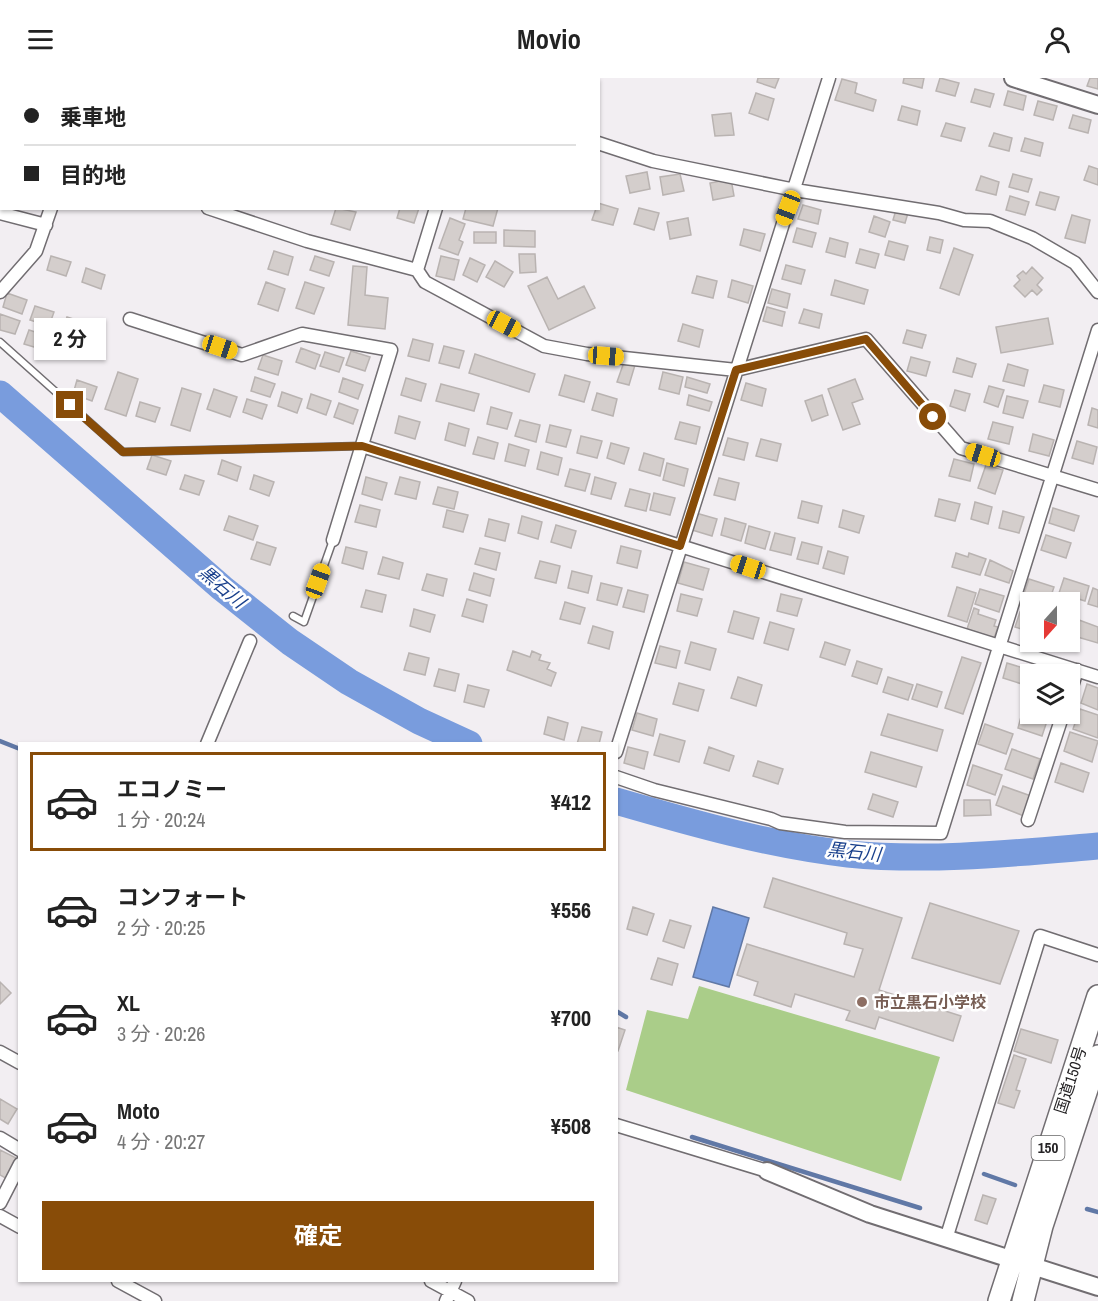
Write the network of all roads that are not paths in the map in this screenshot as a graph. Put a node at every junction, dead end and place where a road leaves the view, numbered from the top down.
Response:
1 (829, 78) edge
2 (1013, 78) edge
3 (1098, 105) edge
4 (600, 144) edge
5 (795, 190) junction
6 (50, 210) edge
7 (214, 210) edge
8 (435, 210) edge
9 (0, 213) edge
10 (46, 225) junction
11 (417, 270) junction
12 (0, 292) edge
13 (1098, 292) edge
14 (130, 319) dead end
15 (1098, 330) edge
16 (0, 342) edge
17 (736, 370) junction
18 (362, 446) junction
19 (1051, 475) junction
20 (1098, 490) edge
21 (333, 540) joint
22 (680, 546) junction
23 (293, 616) dead end
24 (250, 641) dead end
25 (998, 646) junction
26 (1057, 664) edge
27 (1080, 671) edge
28 (1098, 677) edge
29 (1060, 724) edge
30 (208, 742) edge
31 (618, 746) edge
32 (618, 778) edge
33 (1028, 820) dead end
34 (1098, 955) edge
35 (1098, 996) edge
36 (0, 1052) edge
37 (1098, 1056) edge
38 (18, 1062) edge
39 (618, 1126) edge
40 (0, 1138) edge
41 (18, 1149) edge
42 (18, 1168) edge
43 (767, 1171) joint
44 (0, 1203) edge
45 (0, 1216) edge
46 (18, 1226) edge
47 (946, 1239) junction
48 (1020, 1263) junction
49 (120, 1282) edge
50 (433, 1282) edge
51 (1098, 1287) edge
52 (451, 1291) edge
53 (155, 1301) edge
54 (468, 1301) edge
55 (999, 1301) edge
56 (1023, 1301) edge

1 - 5 street
2 - 3 street
4 - 5 street
5 - 13 street
5 - 17 street
6 - 10 street
7 - 11 street
8 - 11 street
9 - 10 street
10 - 12 street
11 - 17 street
14 - 18 street
15 - 19 street
16 - 18 lane
17 - 19 street
17 - 22 street
18 - 21 street
18 - 22 street
19 - 20 street
19 - 25 street
21 - 23 lane
22 - 25 street
22 - 31 street
24 - 30 street
25 - 26 street
25 - 32 street
27 - 28 street
29 - 33 street
34 - 47 street
35 - 48 highway, 国道150号 / 150
36 - 38 street
37 - 48 highway, 国道150号 / 150
39 - 43 street
40 - 41 street
42 - 44 street
43 - 47 street
45 - 46 street
47 - 48 street
48 - 51 street
48 - 55 highway, 国道150号 / 150
48 - 56 highway, 国道150号 / 150
49 - 53 street
50 - 52 street
52 - 54 street

